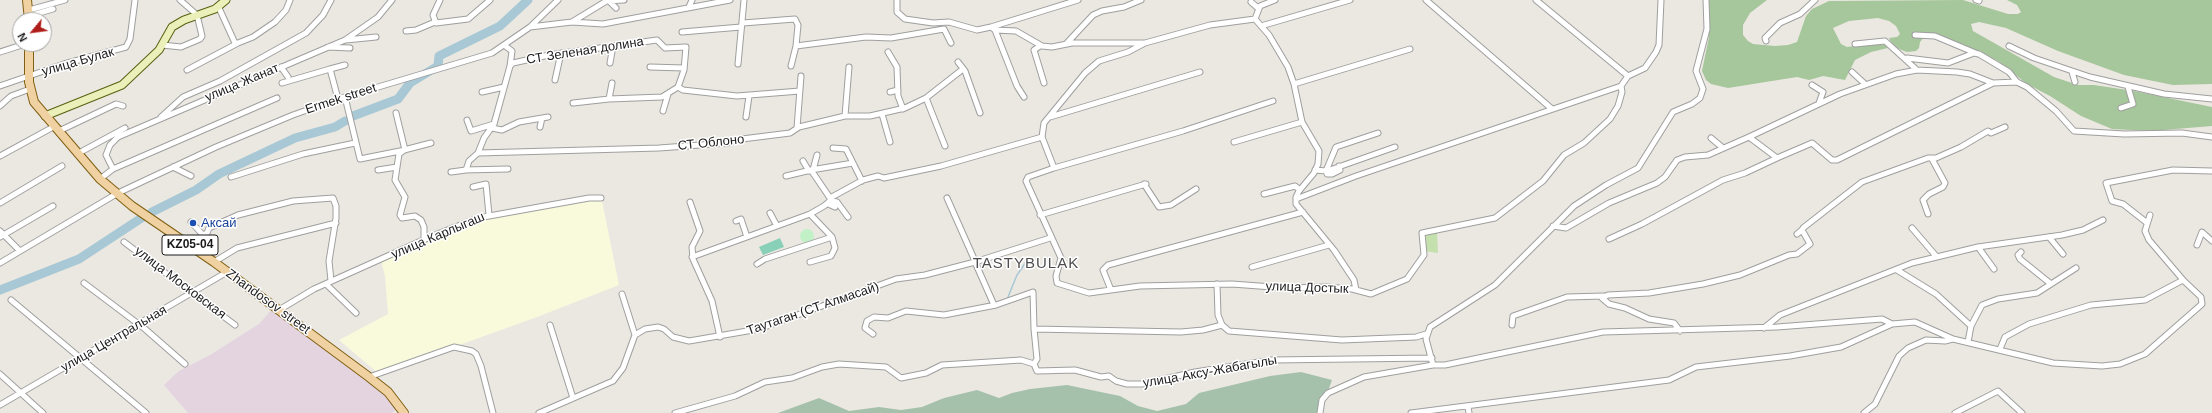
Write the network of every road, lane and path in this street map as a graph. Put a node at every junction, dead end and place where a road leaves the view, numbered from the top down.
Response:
1 (27, 0) edge
2 (65, 0) edge
3 (135, 0) edge
4 (180, 0) edge
5 (226, 0) edge
6 (290, 0) edge
7 (331, 0) edge
8 (392, 0) edge
9 (440, 0) edge
10 (490, 0) edge
11 (558, 0) edge
12 (624, 0) edge
13 (692, 0) edge
14 (730, 0) edge
15 (744, 0) edge
16 (897, 0) edge
17 (1078, 0) edge
18 (1141, 0) edge
19 (1275, 0) edge
20 (1350, 0) edge
21 (1426, 0) edge
22 (1536, 0) edge
23 (1661, 0) edge
24 (1706, 0) edge
25 (1815, 0) edge
26 (605, 2) edge
27 (1251, 2) dead end
28 (690, 7) junction
29 (616, 8) dead end
30 (1258, 8) junction
31 (54, 9) dead end
32 (215, 9) junction
33 (28, 12) edge
34 (38, 12) edge
35 (43, 12) edge
36 (197, 14) junction
37 (1255, 19) junction
38 (435, 22) junction
39 (572, 22) junction
40 (742, 25) junction
41 (1261, 26) junction
42 (530, 27) junction
43 (993, 28) junction
44 (406, 31) dead end
45 (682, 32) dead end
46 (1915, 35) dead end
47 (376, 37) dead end
48 (345, 40) junction
49 (1766, 41) dead end
50 (950, 43) dead end
51 (1144, 43) junction
52 (235, 44) junction
53 (1066, 44) junction
54 (1855, 44) dead end
55 (504, 45) junction
56 (162, 46) junction
57 (613, 46) junction
58 (796, 46) junction
59 (1040, 46) junction
60 (2008, 46) dead end
61 (327, 47) junction
62 (12, 48) edge
63 (350, 48) dead end
64 (1410, 49) dead end
65 (0, 52) edge
66 (29, 52) edge
67 (888, 52) dead end
68 (561, 53) junction
69 (1975, 53) junction
70 (1907, 58) junction
71 (958, 62) dead end
72 (610, 63) dead end
73 (738, 64) dead end
74 (345, 65) dead end
75 (282, 66) junction
76 (510, 66) junction
77 (791, 66) dead end
78 (650, 67) dead end
79 (849, 67) dead end
80 (684, 68) junction
81 (330, 69) junction
82 (963, 69) junction
83 (188, 70) dead end
84 (1918, 70) junction
85 (1200, 72) dead end
86 (1852, 72) dead end
87 (2072, 72) junction
88 (29, 76) junction
89 (801, 76) dead end
90 (1628, 76) junction
91 (288, 77) dead end
92 (555, 80) dead end
93 (2017, 82) junction
94 (2075, 82) dead end
95 (282, 83) dead end
96 (612, 83) dead end
97 (1993, 83) junction
98 (1044, 84) dead end
99 (1294, 84) junction
100 (1865, 84) junction
101 (1812, 85) dead end
102 (0, 86) edge
103 (1621, 86) junction
104 (678, 87) junction
105 (2128, 87) junction
106 (504, 88) junction
107 (30, 89) junction
108 (898, 90) junction
109 (800, 91) junction
110 (482, 92) dead end
111 (890, 92) dead end
112 (668, 94) junction
113 (749, 96) junction
114 (1024, 96) dead end
115 (345, 97) junction
116 (277, 98) dead end
117 (926, 98) junction
118 (338, 99) junction
119 (608, 99) junction
120 (2212, 99) edge
121 (1273, 101) dead end
122 (573, 103) dead end
123 (1818, 104) junction
124 (0, 106) edge
125 (123, 106) dead end
126 (2121, 108) dead end
127 (903, 109) junction
128 (1552, 109) junction
129 (662, 111) dead end
130 (396, 113) dead end
131 (980, 113) dead end
132 (882, 114) junction
133 (45, 116) junction
134 (746, 116) dead end
135 (845, 116) junction
136 (1050, 117) junction
137 (159, 119) junction
138 (467, 120) dead end
139 (1302, 122) junction
140 (493, 126) junction
141 (540, 127) dead end
142 (2005, 127) dead end
143 (124, 128) dead end
144 (796, 128) junction
145 (57, 129) junction
146 (1378, 133) dead end
147 (1042, 137) junction
148 (1749, 137) junction
149 (1711, 138) dead end
150 (2212, 138) edge
151 (890, 142) dead end
152 (1234, 142) dead end
153 (355, 143) junction
154 (431, 143) dead end
155 (945, 146) dead end
156 (1395, 147) dead end
157 (833, 148) dead end
158 (1723, 148) junction
159 (404, 150) junction
160 (478, 153) junction
161 (77, 154) junction
162 (817, 155) dead end
163 (0, 156) edge
164 (1777, 158) junction
165 (1932, 159) junction
166 (803, 161) dead end
167 (853, 163) junction
168 (62, 166) dead end
169 (173, 167) junction
170 (397, 167) junction
171 (1054, 168) junction
172 (113, 169) junction
173 (466, 169) junction
174 (378, 170) dead end
175 (508, 170) dead end
176 (811, 170) junction
177 (1315, 170) junction
178 (2212, 171) edge
179 (451, 172) dead end
180 (1326, 172) junction
181 (191, 176) dead end
182 (786, 176) dead end
183 (231, 177) dead end
184 (100, 179) junction
185 (862, 181) junction
186 (473, 187) dead end
187 (1196, 189) dead end
188 (1300, 190) junction
189 (118, 193) junction
190 (1264, 194) dead end
191 (601, 198) dead end
192 (947, 198) dead end
193 (1296, 199) junction
194 (830, 201) junction
195 (690, 202) dead end
196 (0, 203) edge
197 (53, 206) dead end
198 (842, 210) junction
199 (1303, 212) junction
200 (770, 213) dead end
201 (489, 214) junction
202 (810, 214) junction
203 (1928, 214) dead end
204 (1040, 215) junction
205 (2150, 215) dead end
206 (848, 217) dead end
207 (739, 218) dead end
208 (2103, 220) dead end
209 (191, 222) dead end
210 (2146, 222) junction
211 (336, 223) junction
212 (777, 226) junction
213 (1553, 226) junction
214 (1912, 228) dead end
215 (1802, 230) junction
216 (1, 234) edge
217 (1797, 234) dead end
218 (204, 235) junction
219 (747, 237) junction
220 (832, 237) junction
221 (2049, 237) junction
222 (1050, 238) junction
223 (1609, 239) dead end
224 (424, 240) junction
225 (2212, 240) edge
226 (124, 242) dead end
227 (188, 244) junction
228 (1329, 245) junction
229 (2197, 245) dead end
230 (1978, 247) junction
231 (20, 251) junction
232 (2021, 252) dead end
233 (2063, 254) dead end
234 (1936, 256) junction
235 (692, 257) junction
236 (214, 262) junction
237 (810, 262) dead end
238 (975, 262) junction
239 (0, 263) edge
240 (758, 264) dead end
241 (1252, 266) dead end
242 (2076, 268) dead end
243 (1994, 269) dead end
244 (1897, 270) junction
245 (227, 272) junction
246 (2183, 280) junction
247 (329, 282) junction
248 (84, 283) dead end
249 (1217, 284) junction
250 (2051, 284) junction
251 (1111, 290) junction
252 (1356, 290) junction
253 (192, 293) junction
254 (622, 294) dead end
255 (1604, 299) junction
256 (11, 300) dead end
257 (994, 305) junction
258 (278, 310) junction
259 (356, 313) dead end
260 (139, 324) junction
261 (1892, 324) junction
262 (235, 325) dead end
263 (550, 325) dead end
264 (1222, 325) junction
265 (1512, 325) dead end
266 (1971, 326) junction
267 (1764, 328) junction
268 (1034, 329) junction
269 (1680, 331) junction
270 (873, 334) dead end
271 (635, 335) junction
272 (1426, 336) junction
273 (720, 337) junction
274 (1953, 339) junction
275 (1968, 342) junction
276 (2000, 349) junction
277 (81, 358) junction
278 (1432, 358) junction
279 (185, 364) dead end
280 (1034, 364) junction
281 (1433, 365) junction
282 (0, 374) edge
283 (370, 377) junction
284 (20, 393) junction
285 (573, 398) junction
286 (0, 405) edge
287 (1469, 410) edge
288 (1421, 412) edge
289 (43, 413) edge
290 (146, 413) edge
291 (404, 413) edge
292 (493, 413) edge
293 (539, 413) edge
294 (674, 413) edge
295 (1320, 413) edge
296 (1411, 413) edge
297 (1864, 413) edge
298 (1955, 413) edge
299 (2022, 413) edge

1 - 33 main road
2 - 34 street
3 - 88 street, улица Булак
4 - 36 street
5 - 32 street
6 - 52 street
7 - 137 street
8 - 48 street, улица Жанат
9 - 38 street
10 - 38 street
11 - 42 street, Ermek street
12 - 26 street
13 - 28 street
14 - 28 street
15 - 40 street
16 - 43 street
17 - 43 street
18 - 53 street
19 - 30 street
20 - 41 street
21 - 128 street
22 - 90 street
23 - 90 street
24 - 213 street
25 - 49 street
26 - 29 street
26 - 39 street
27 - 30 street
28 - 39 street
30 - 37 street
31 - 35 street
32 - 36 street
32 - 52 street
36 - 56 street
36 - 56 street
37 - 41 street
37 - 51 street
38 - 44 street
39 - 42 street
40 - 45 street
40 - 58 street
40 - 73 street
41 - 99 street
42 - 55 street, Ermek street
43 - 59 street
43 - 114 street
46 - 69 street
47 - 48 street
48 - 61 street, улица Жанат
50 - 58 street
51 - 53 street
51 - 136 street
52 - 83 street
53 - 59 street
54 - 70 street
55 - 76 street, СТ Зеленая долина
55 - 115 street, Ermek street
56 - 133 street
57 - 68 street, СТ Зеленая долина
57 - 72 street
57 - 80 street, СТ Зеленая долина
58 - 77 street
59 - 98 street
60 - 87 street
61 - 63 street
61 - 75 street, улица Жанат
62 - 65 street
64 - 99 street
66 - 88 main road, Zhandosov street / KZ05-04
67 - 108 street
68 - 76 street, СТ Зеленая долина
68 - 92 street
69 - 70 street
69 - 93 street
70 - 84 street
71 - 82 street
74 - 81 street
75 - 91 street
75 - 137 street, улица Жанат
76 - 106 street, СТ Зеленая долина
78 - 80 street
79 - 135 street
80 - 104 street, СТ Зеленая долина
81 - 95 street
81 - 118 street
82 - 117 street, СТ Облоно
82 - 131 street
84 - 97 street
84 - 100 street
85 - 136 street
86 - 100 street
87 - 94 street
87 - 105 street
88 - 102 street
88 - 107 main road, Zhandosov street / KZ05-04
89 - 109 street
90 - 103 street
93 - 97 street
93 - 150 street
96 - 119 street
97 - 164 street
99 - 139 street
100 - 123 street
101 - 123 street
103 - 128 street
103 - 252 street, улица Достык
104 - 112 street
104 - 113 street
105 - 120 street
105 - 126 street
106 - 110 street
106 - 140 street, СТ Зеленая долина
107 - 124 street
107 - 133 main road, Zhandosov street / KZ05-04
108 - 111 street
108 - 127 street
109 - 113 street
109 - 144 street
112 - 119 street
112 - 129 street
113 - 134 street
115 - 118 street, Ermek street
115 - 153 street
116 - 172 street
117 - 127 street, СТ Облоно
117 - 155 street
118 - 169 street, Ermek street
119 - 122 street
121 - 171 street
123 - 148 street
125 - 145 street
127 - 132 street, СТ Облоно
128 - 193 street
130 - 159 street
132 - 135 street, СТ Облоно
132 - 151 street
133 - 145 main road, Zhandosov street / KZ05-04
135 - 144 street, СТ Облоно
136 - 147 street
137 - 172 street, улица Жанат
138 - 140 street
139 - 152 street
139 - 177 street
140 - 141 street
140 - 160 street, СТ Зеленая долина
142 - 165 street
143 - 161 street
144 - 160 street, СТ Облоно
145 - 161 main road, Zhandosov street / KZ05-04
145 - 163 street
146 - 180 street
147 - 171 street
147 - 185 street
148 - 158 street
148 - 164 street
149 - 158 street
153 - 159 street
153 - 183 street
154 - 159 street
156 - 180 street
157 - 167 street
158 - 213 street
159 - 170 street
160 - 173 street
161 - 184 main road, Zhandosov street / KZ05-04
162 - 176 street
164 - 223 street
165 - 203 street
165 - 215 street
166 - 176 street
167 - 176 street
167 - 185 street
168 - 196 street
169 - 181 street
169 - 189 street, Ermek street
170 - 174 street
170 - 224 street
171 - 204 street
172 - 184 street
173 - 175 street
173 - 179 street
176 - 182 street
176 - 194 street
177 - 180 street
177 - 188 street
178 - 210 street
184 - 189 main road, Zhandosov street / KZ05-04
185 - 194 street
186 - 201 street
187 - 204 street
188 - 190 street
188 - 193 street
189 - 227 main road, Zhandosov street / KZ05-04
189 - 231 street, Ermek street
191 - 201 street, улица Карлыгаш
192 - 238 street
193 - 199 street
194 - 198 street
194 - 198 street
194 - 202 street
195 - 235 street
197 - 216 street
198 - 206 street
199 - 228 street
199 - 251 street
200 - 212 street
201 - 224 street, улица Карлыгаш
202 - 212 street
202 - 220 street
204 - 222 street
205 - 210 street
207 - 219 street
208 - 221 street
209 - 218 street
210 - 246 street
211 - 218 street
211 - 236 street
211 - 247 street
212 - 219 street
213 - 272 street
214 - 234 street
215 - 217 street
215 - 255 street
216 - 231 street
218 - 227 street
219 - 235 street
220 - 237 street
220 - 240 street
221 - 230 street
221 - 233 street
222 - 238 street, Таутаган (СТ Алмасай)
222 - 251 street, улица Достык
224 - 247 street, улица Карлыгаш
225 - 229 street
226 - 253 street, улица Московская
227 - 236 main road, Zhandosov street / KZ05-04
228 - 241 street
228 - 252 street
230 - 234 street
230 - 243 street
231 - 239 street, Ermek street
232 - 250 street
234 - 244 street
235 - 273 street
236 - 245 main road, Zhandosov street / KZ05-04
238 - 257 street
238 - 273 street, Таутаган (СТ Алмасай)
242 - 250 street
244 - 266 street
244 - 267 street
245 - 253 street, улица Центральная
245 - 258 main road, Zhandosov street / KZ05-04
246 - 276 street
246 - 276 street
247 - 258 street, улица Карлыгаш
247 - 259 street
248 - 260 street
249 - 251 street, улица Достык
249 - 252 street, улица Достык
249 - 264 street
250 - 266 street
253 - 260 street, улица Центральная
253 - 262 street, улица Московская
254 - 271 street
255 - 265 street
255 - 269 street
256 - 277 street
257 - 268 street
257 - 270 street
258 - 283 main road, Zhandosov street / KZ05-04
260 - 277 street, улица Центральная
260 - 279 street
261 - 267 street
261 - 274 street
261 - 287 street
263 - 285 street
264 - 268 street
264 - 272 street
266 - 275 street
267 - 269 street
268 - 280 street
269 - 281 street
271 - 273 street, Таутаган (СТ Алмасай)
271 - 285 street
272 - 278 street
274 - 275 street
274 - 297 street
275 - 276 street
277 - 284 street, улица Центральная
277 - 290 street
278 - 280 street, улица Аксу-Жабагылы
278 - 281 street
280 - 294 street, улица Аксу-Жабагылы
281 - 295 street
282 - 284 street
283 - 291 main road, Zhandosov street / KZ05-04
283 - 292 street
284 - 286 street, улица Центральная
284 - 289 street
285 - 293 street
287 - 288 street
288 - 296 street
298 - 299 street

